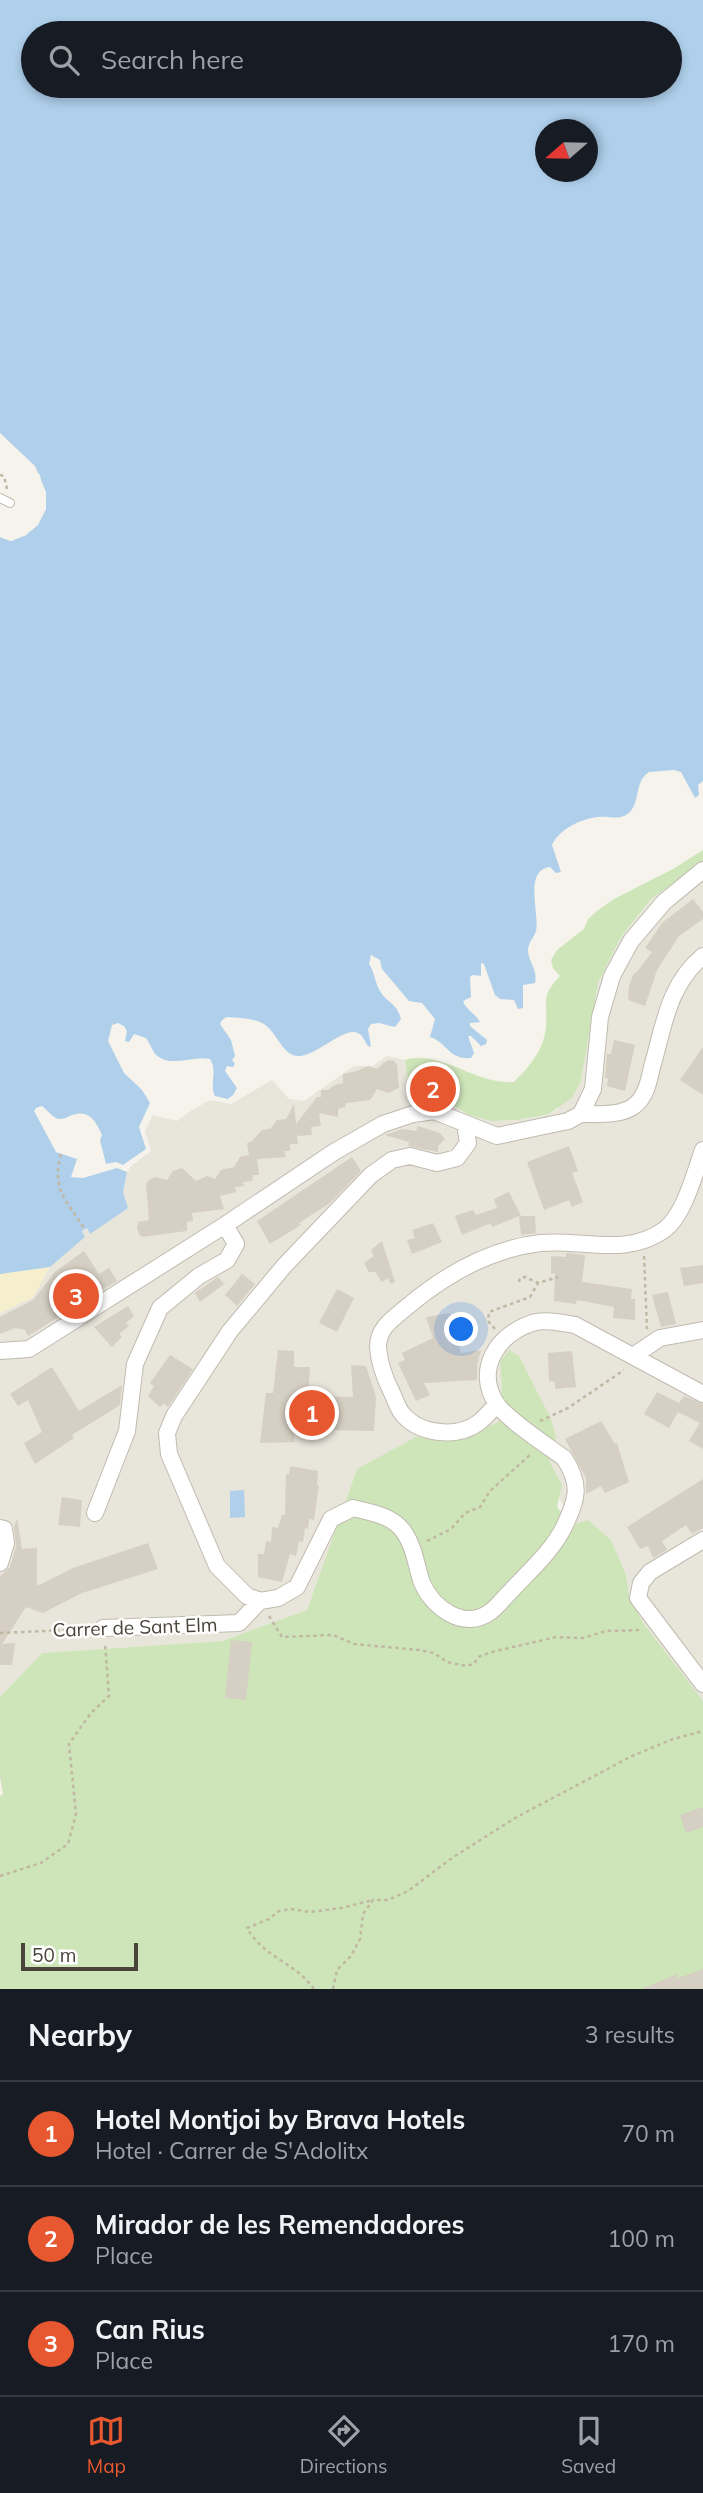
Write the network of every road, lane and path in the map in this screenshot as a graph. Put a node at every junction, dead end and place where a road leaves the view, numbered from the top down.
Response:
1 (0, 498) edge
2 (10, 503) dead end
3 (703, 870) edge
4 (703, 956) edge
5 (581, 1114) junction
6 (465, 1124) junction
7 (703, 1150) edge
8 (61, 1154) dead end
9 (225, 1225) junction
10 (85, 1230) dead end
11 (643, 1242) junction
12 (558, 1277) dead end
13 (519, 1282) dead end
14 (538, 1283) junction
15 (703, 1329) edge
16 (499, 1335) junction
17 (648, 1345) junction
18 (0, 1351) edge
19 (633, 1356) junction
20 (703, 1394) edge
21 (497, 1404) junction
22 (531, 1434) junction
23 (95, 1513) dead end
24 (2, 1529) edge
25 (703, 1540) edge
26 (410, 1543) junction
27 (0, 1563) edge
28 (260, 1601) junction
29 (103, 1628) junction
30 (660, 1630) junction
31 (0, 1633) edge
32 (703, 1684) edge
33 (703, 1731) edge
34 (0, 1876) edge
35 (373, 1900) junction
36 (314, 1989) edge
37 (332, 1989) edge

1 - 2 lane
3 - 5 street
4 - 5 street
5 - 6 street
6 - 9 street
6 - 28 street
7 - 11 street
8 - 10 path
9 - 18 street
9 - 23 street
11 - 17 path
11 - 21 street
12 - 14 path
13 - 14 path
14 - 16 path
15 - 17 street
16 - 19 street
16 - 21 street
17 - 19 street
19 - 20 street
19 - 22 path
21 - 22 street
22 - 26 path
22 - 26 street
24 - 27 street
25 - 30 street
26 - 28 street
28 - 29 street, Carrer de Sant Elm
28 - 30 path
29 - 31 path, Carrer de Sant Elm
29 - 34 path
30 - 32 street
33 - 35 path
35 - 36 path
35 - 37 path

